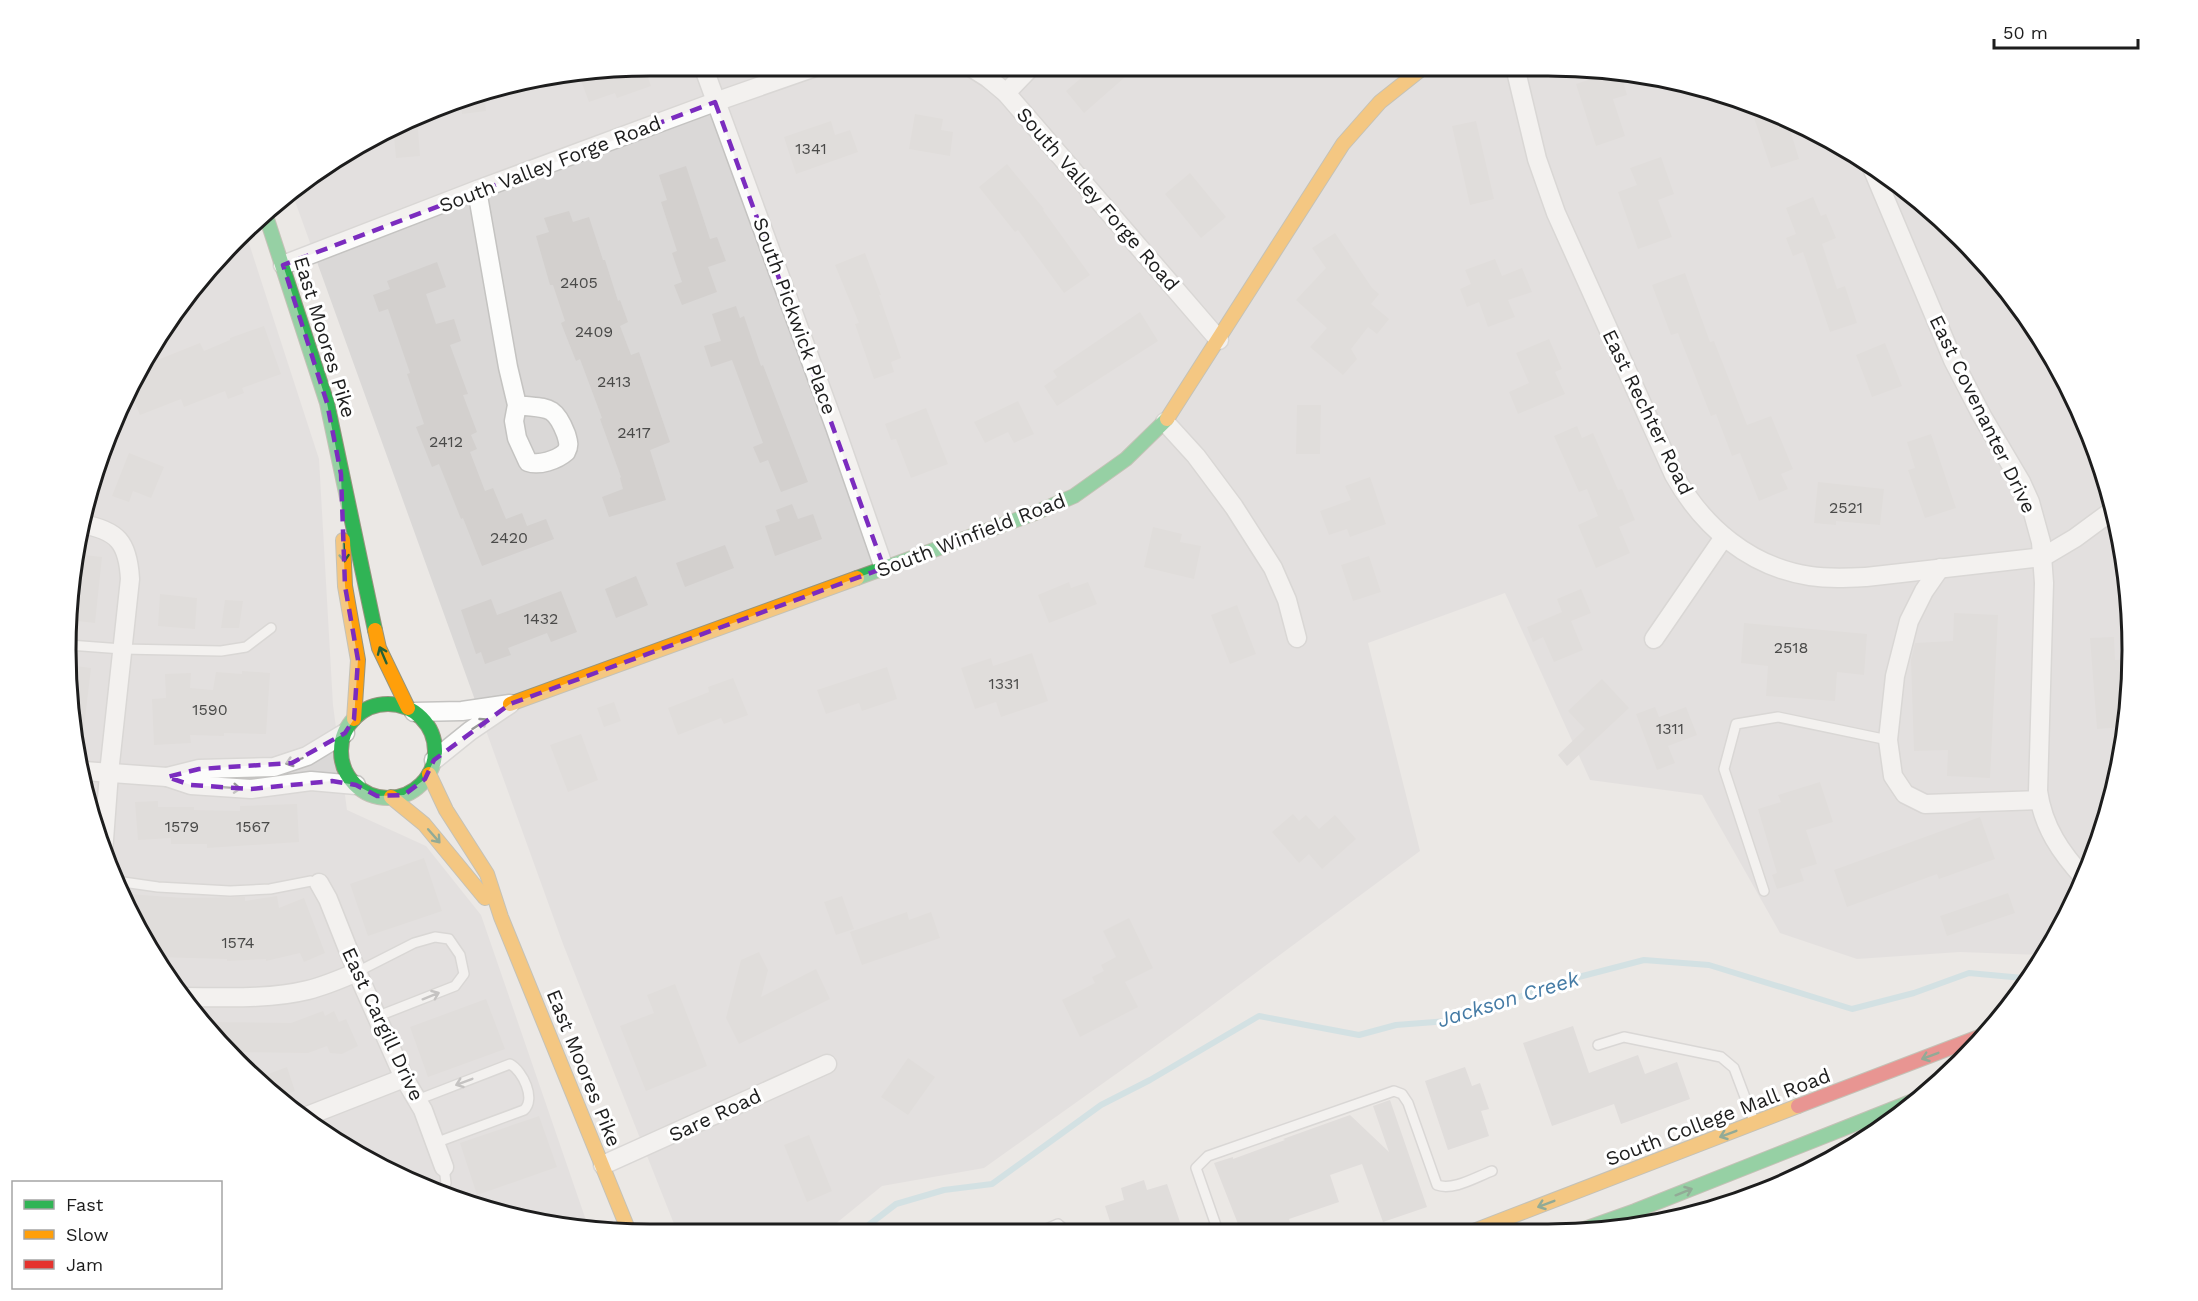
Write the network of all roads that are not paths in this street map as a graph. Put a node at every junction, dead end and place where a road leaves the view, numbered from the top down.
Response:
1 (706, 76) edge
2 (789, 76) edge
3 (985, 76) edge
4 (1022, 76) edge
5 (1410, 76) edge
6 (1517, 76) edge
7 (1006, 93) junction
8 (715, 102) junction
9 (1878, 181) edge
10 (477, 190) junction
11 (268, 223) edge
12 (283, 265) junction
13 (1219, 340) junction
14 (517, 405) dead end
15 (1165, 422) junction
16 (341, 474) junction
17 (2105, 516) edge
18 (91, 527) edge
19 (1725, 537) junction
20 (2043, 556) junction
21 (884, 568) junction
22 (1940, 568) junction
23 (271, 628) dead end
24 (1297, 638) dead end
25 (1654, 639) dead end
26 (76, 646) edge
27 (122, 649) junction
28 (510, 704) junction
29 (411, 710) junction
30 (349, 726) junction
31 (1888, 740) junction
32 (432, 767) junction
33 (90, 771) edge
34 (109, 773) junction
35 (167, 777) junction
36 (356, 785) junction
37 (391, 797) junction
38 (2039, 800) junction
39 (105, 830) edge
40 (2078, 871) edge
41 (126, 882) edge
42 (319, 883) joint
43 (1764, 891) dead end
44 (501, 917) junction
45 (357, 972) junction
46 (193, 997) edge
47 (376, 1017) junction
48 (1967, 1042) edge
49 (1599, 1045) dead end
50 (827, 1064) dead end
51 (404, 1078) junction
52 (417, 1100) junction
53 (1893, 1109) edge
54 (314, 1115) edge
55 (1755, 1124) junction
56 (435, 1143) junction
57 (603, 1165) junction
58 (444, 1167) joint
59 (1492, 1172) dead end
60 (445, 1186) edge
61 (1632, 1212) junction
62 (1642, 1216) edge
63 (1606, 1221) edge
64 (626, 1223) edge
65 (1215, 1224) edge
66 (1495, 1224) edge

1 - 8 street, South Pickwick Place
2 - 8 street, South Valley Forge Road
3 - 7 street, South Valley Forge Road
4 - 7 street
5 - 13 main road, South Winfield Road
6 - 19 street, East Rechter Road
7 - 13 street, South Valley Forge Road
8 - 10 street, South Valley Forge Road
8 - 21 street, South Pickwick Place
9 - 20 street, East Covenanter Drive
10 - 12 street, South Valley Forge Road
10 - 14 street
11 - 12 main road, East Moores Pike
12 - 16 main road, East Moores Pike
13 - 15 main road, South Winfield Road
15 - 21 main road, South Winfield Road
15 - 24 street
29 -> 16 main road, East Moores Pike
16 -> 30 main road, East Moores Pike
17 - 20 street
18 - 27 street
19 - 22 street, East Rechter Road
19 - 25 street
20 - 22 street, East Rechter Road
20 - 38 street, East Covenanter Drive
21 - 28 main road, South Winfield Road
22 - 31 street
23 - 27 lane
26 - 27 lane
27 - 34 street
28 - 29 street, South Winfield Road
32 -> 28 street, South Winfield Road
29 - 30 main road
29 - 32 main road
30 -> 35 street
30 - 36 main road
31 - 38 street
31 - 43 lane
32 - 37 main road
32 - 44 main road, East Moores Pike
33 - 34 street
34 - 35 street
34 - 39 street
35 -> 36 street
36 - 37 main road
37 -> 44 main road, East Moores Pike
38 - 40 street, East Covenanter Drive
41 - 42 lane
42 - 45 street, East Cargill Drive
44 - 57 main road, East Moores Pike
45 - 46 street
45 - 47 street, East Cargill Drive
47 -> 45 lane
47 - 51 street, East Cargill Drive
48 -> 55 main road, South College Mall Road
49 - 55 lane
50 - 57 street, Sare Road
51 - 52 street, East Cargill Drive
51 - 54 street
52 - 56 street, East Cargill Drive
56 -> 52 lane
61 -> 53 main road
55 -> 66 main road, South College Mall Road
56 - 58 street, East Cargill Drive
57 - 64 main road, East Moores Pike
58 - 60 lane
59 - 65 lane
61 - 62 lane
61 - 63 main road

